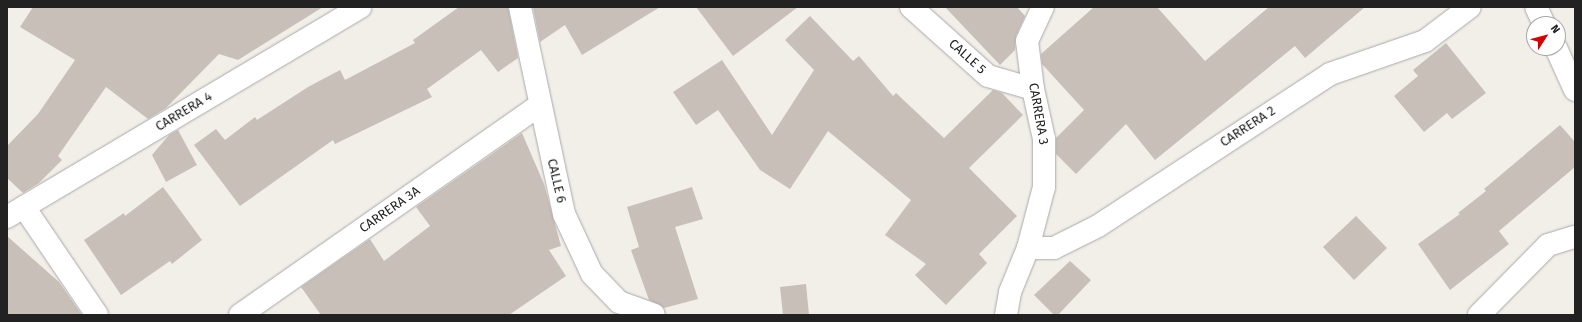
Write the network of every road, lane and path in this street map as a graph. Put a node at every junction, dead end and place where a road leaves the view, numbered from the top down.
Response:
1 (360, 7) edge
2 (520, 7) edge
3 (911, 7) edge
4 (1043, 7) edge
5 (1470, 7) edge
6 (1560, 56) edge
7 (1033, 90) junction
8 (1575, 90) edge
9 (539, 106) junction
10 (15, 212) edge
11 (1575, 237) edge
12 (1028, 248) junction
13 (616, 309) edge
14 (97, 315) edge
15 (240, 315) edge
16 (654, 315) edge
17 (1006, 315) edge
18 (1479, 315) edge

1 - 10 street, CARRERA 4
2 - 9 street, CALLE 6
3 - 7 street, CALLE 5
4 - 7 street, CARRERA 3
5 - 12 street, CARRERA 2
6 - 8 street
7 - 12 street, CARRERA 3
9 - 13 street, CALLE 6
9 - 15 street, CARRERA 3A
10 - 14 street
11 - 18 street
12 - 17 street, CARRERA 3
13 - 16 street, CALLE 6

